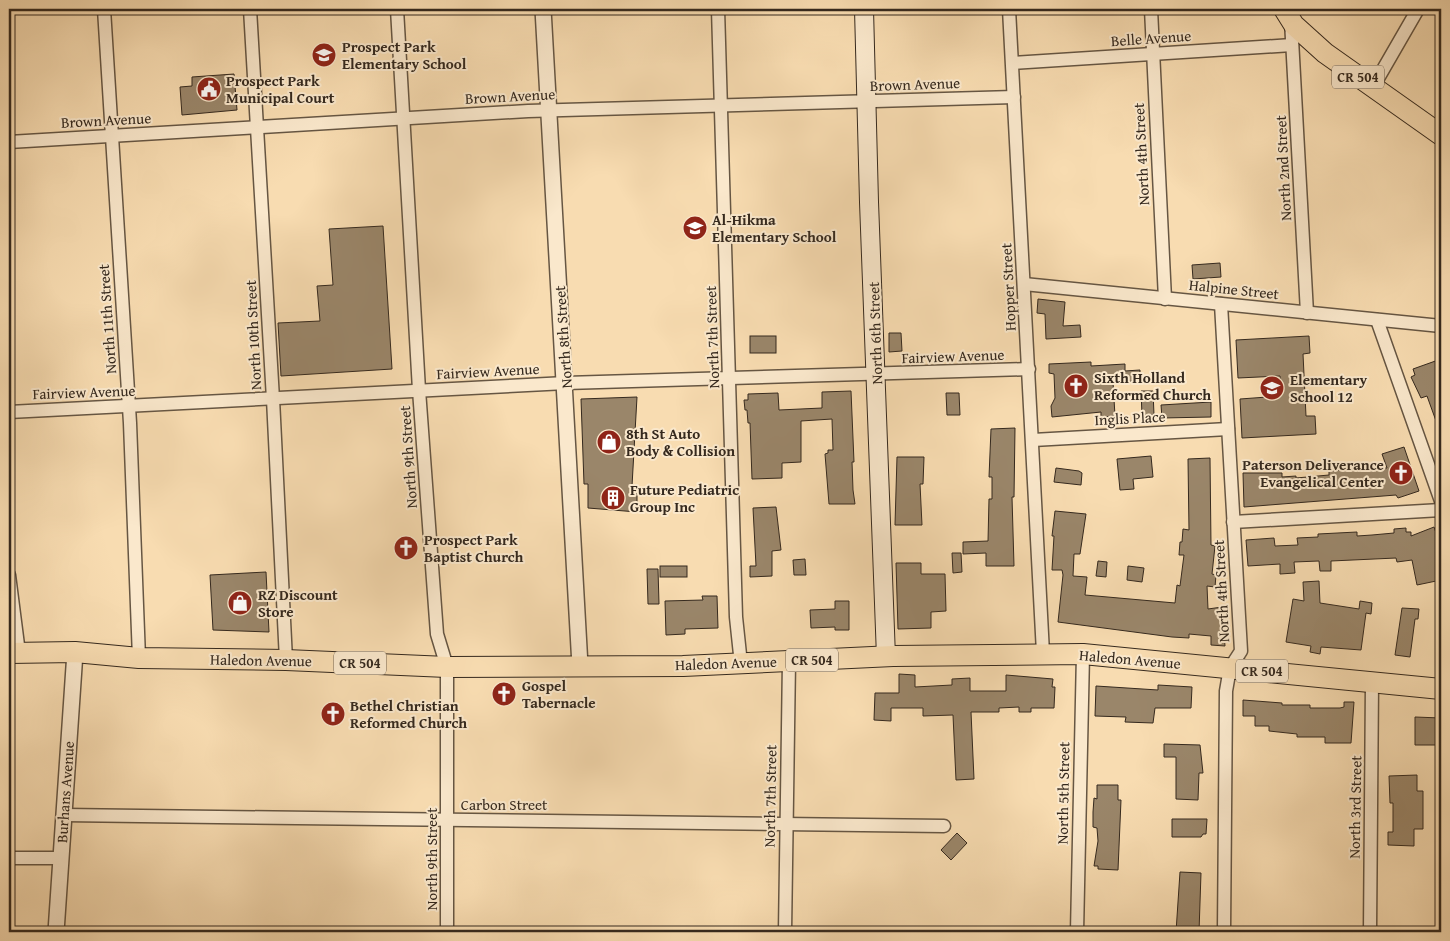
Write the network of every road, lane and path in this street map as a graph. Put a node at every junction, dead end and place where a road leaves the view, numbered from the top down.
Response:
1 (104, 9) edge
2 (250, 9) edge
3 (396, 9) edge
4 (543, 9) edge
5 (718, 9) edge
6 (864, 9) edge
7 (1010, 9) edge
8 (1150, 9) edge
9 (1418, 9) edge
10 (1288, 15) edge
11 (1292, 45) junction
12 (1153, 55) junction
13 (1013, 63) junction
14 (1374, 87) junction
15 (1014, 97) junction
16 (867, 102) junction
17 (721, 106) junction
18 (549, 111) junction
19 (403, 118) junction
20 (257, 128) junction
21 (112, 136) junction
22 (1441, 136) edge
23 (9, 142) edge
24 (1024, 284) junction
25 (1165, 298) junction
26 (1220, 304) junction
27 (1307, 313) junction
28 (1377, 320) junction
29 (1441, 326) edge
30 (1029, 369) junction
31 (877, 375) junction
32 (730, 378) junction
33 (566, 383) junction
34 (419, 390) junction
35 (273, 399) junction
36 (129, 407) junction
37 (9, 412) edge
38 (1228, 429) junction
39 (1033, 440) junction
40 (1441, 501) edge
41 (1441, 510) edge
42 (1233, 522) junction
43 (9, 576) edge
44 (75, 652) junction
45 (14, 653) edge
46 (1043, 653) junction
47 (1083, 654) junction
48 (886, 657) junction
49 (139, 658) junction
50 (286, 660) junction
51 (789, 661) junction
52 (741, 664) junction
53 (580, 666) junction
54 (447, 667) junction
55 (1230, 668) junction
56 (1372, 682) junction
57 (1441, 689) edge
58 (64, 815) junction
59 (447, 820) junction
60 (786, 824) junction
61 (944, 826) dead end
62 (9, 858) edge
63 (61, 858) junction
64 (56, 932) edge
65 (447, 932) edge
66 (785, 932) edge
67 (1077, 932) edge
68 (1224, 932) edge
69 (1370, 932) edge

1 - 21 street, North 11th Street
2 - 20 street, North 10th Street
3 - 19 street, North 9th Street
4 - 18 street, North 8th Street
5 - 17 street, North 7th Street
6 - 16 main road, North 6th Street
7 - 13 street, Hopper Street
8 - 12 street, North 4th Street
9 - 14 street
10 - 11 street, North 2nd Street
10 - 14 main road, CR 504
11 - 12 street, Belle Avenue
11 - 27 street, North 2nd Street
12 - 13 street, Belle Avenue
12 - 25 street, North 4th Street
13 - 15 street, Hopper Street
14 - 22 main road, CR 504
15 - 16 street, Brown Avenue
15 - 24 street, Hopper Street
16 - 17 street, Brown Avenue
16 - 31 main road, North 6th Street
17 - 18 street, Brown Avenue
17 - 32 street, North 7th Street
18 - 19 street, Brown Avenue
18 - 33 street, North 8th Street
19 - 20 street, Brown Avenue
19 - 34 street, North 9th Street
20 - 21 street, Brown Avenue
20 - 35 street, North 10th Street
21 - 23 street, Brown Avenue
21 - 36 street, North 11th Street
24 - 25 street, Halpine Street
24 - 30 street, Hopper Street
25 - 26 street, Halpine Street
26 - 27 street, Halpine Street
26 - 38 street, North 4th Street
27 - 28 street, Halpine Street
28 - 29 street, Halpine Street
28 - 40 street
30 - 31 street, Fairview Avenue
30 - 39 street, Hopper Street
31 - 32 street, Fairview Avenue
31 - 48 main road, North 6th Street
32 - 33 street, Fairview Avenue
32 - 52 street, North 7th Street
33 - 34 street, Fairview Avenue
33 - 53 street, North 8th Street
34 - 35 street, Fairview Avenue
34 - 54 street, North 9th Street
35 - 36 street, Fairview Avenue
35 - 50 street, North 10th Street
36 - 37 street, Fairview Avenue
36 - 49 street, North 11th Street
38 - 39 street, Inglis Place
38 - 42 street, North 4th Street
39 - 46 street, Hopper Street
41 - 42 street
42 - 55 street, North 4th Street
43 - 45 street
44 - 45 main road, Haledon Avenue / CR 504
44 - 49 main road, Haledon Avenue / CR 504
44 - 58 street, Burhans Avenue
46 - 47 main road, Haledon Avenue / CR 504
46 - 48 main road, Haledon Avenue / CR 504
47 - 55 main road, Haledon Avenue / CR 504
47 - 67 street, North 5th Street
48 - 51 main road, Haledon Avenue / CR 504
49 - 50 main road, Haledon Avenue / CR 504
50 - 54 main road, Haledon Avenue / CR 504
51 - 52 main road, Haledon Avenue / CR 504
51 - 60 street, North 7th Street
52 - 53 main road, Haledon Avenue / CR 504
53 - 54 main road, Haledon Avenue / CR 504
54 - 59 street, North 9th Street
55 - 56 main road, Haledon Avenue / CR 504
55 - 68 street, North 4th Street
56 - 57 main road, Haledon Avenue / CR 504
56 - 69 street, North 3rd Street
58 - 59 street, Carbon Street
58 - 63 street, Burhans Avenue
59 - 60 street, Carbon Street
59 - 65 street, North 9th Street
60 - 61 street, Carbon Street
60 - 66 street, North 7th Street
62 - 63 street
63 - 64 street, Burhans Avenue

